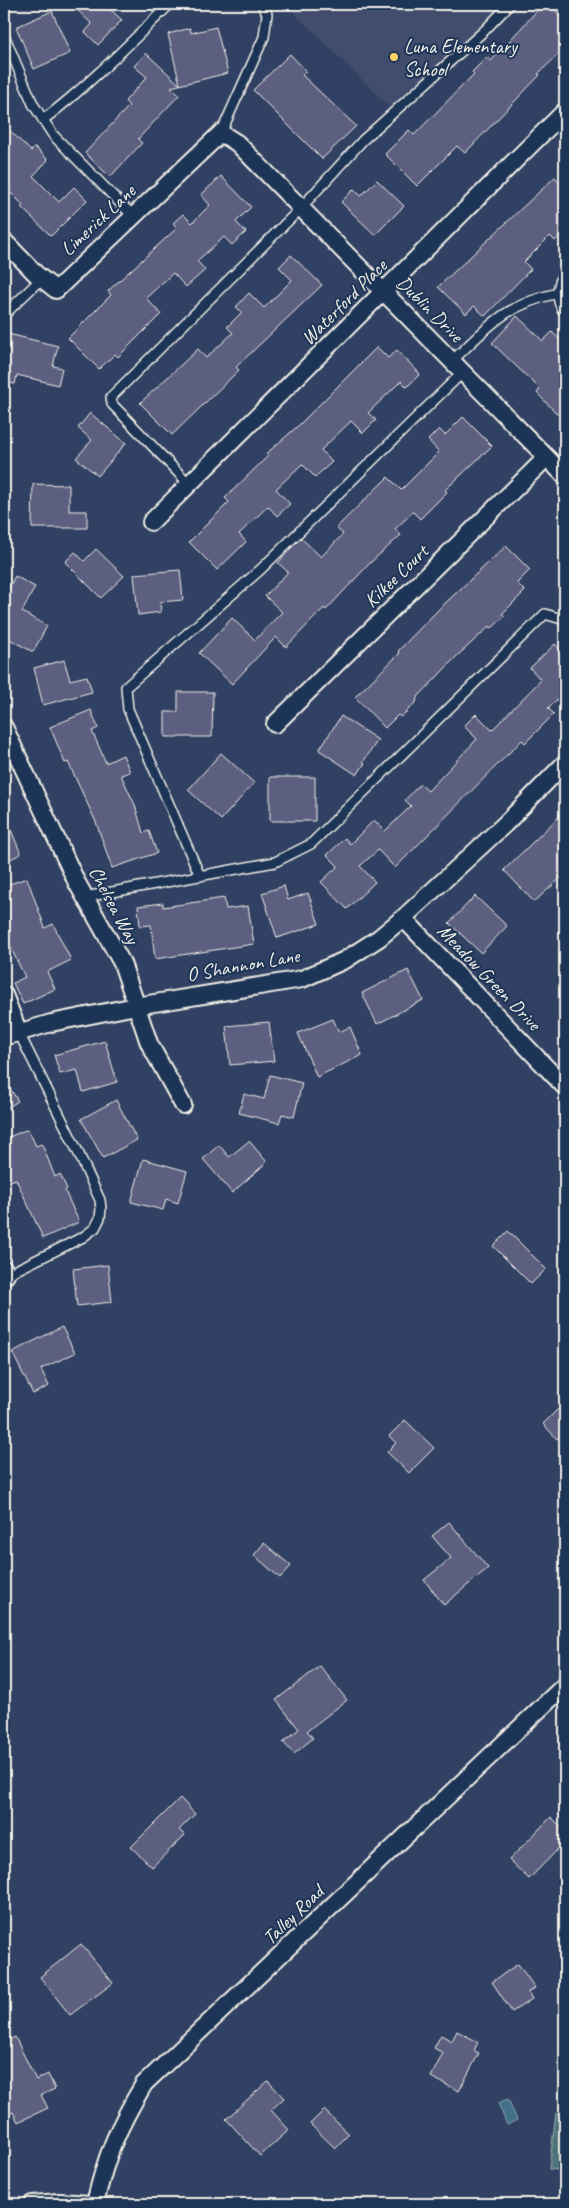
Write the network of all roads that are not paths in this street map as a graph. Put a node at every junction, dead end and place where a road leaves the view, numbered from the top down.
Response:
1 (170, 4) edge
2 (262, 4) edge
3 (510, 4) edge
4 (4, 35) edge
5 (565, 110) edge
6 (43, 120) junction
7 (221, 133) junction
8 (300, 208) junction
9 (133, 216) junction
10 (4, 241) edge
11 (565, 271) edge
12 (42, 278) junction
13 (384, 293) junction
14 (558, 293) junction
15 (565, 314) edge
16 (4, 315) edge
17 (457, 367) junction
18 (546, 458) junction
19 (565, 476) edge
20 (189, 484) junction
21 (151, 522) dead end
22 (565, 620) edge
23 (275, 724) dead end
24 (4, 726) edge
25 (565, 763) edge
26 (200, 876) junction
27 (85, 898) junction
28 (402, 918) junction
29 (4, 995) edge
30 (136, 1006) junction
31 (11, 1035) edge
32 (565, 1086) edge
33 (183, 1105) dead end
34 (5, 1273) edge
35 (565, 1685) edge
36 (32, 2204) edge
37 (89, 2204) edge
38 (95, 2204) edge

1 - 6 lane
2 - 7 lane
3 - 8 lane
4 - 6 lane
5 - 13 street, Waterford Place
6 - 9 lane
7 - 8 street, Dublin Drive
7 - 9 street, Limerick Lane
8 - 13 street, Dublin Drive
8 - 20 lane
9 - 12 street, Limerick Lane
10 - 12 street, Limerick Lane
11 - 14 lane
12 - 16 lane
13 - 17 street, Dublin Drive
13 - 20 street, Waterford Place
14 - 15 lane
14 - 17 lane
17 - 18 street, Dublin Drive
17 - 26 lane
18 - 19 street, Dublin Drive
18 - 23 street, Kilkee Court
20 - 21 street, Waterford Place
22 - 26 lane
24 - 27 street, Chelsea Way
25 - 28 street, O Shannon Lane
26 - 27 lane
27 - 30 street, Chelsea Way
28 - 30 street, O Shannon Lane
28 - 32 street, Meadow Green Drive
29 - 31 street
30 - 31 street, O Shannon Lane
30 - 33 street, Chelsea Way
31 - 34 lane
35 - 38 street, Talley Road
36 - 37 street

